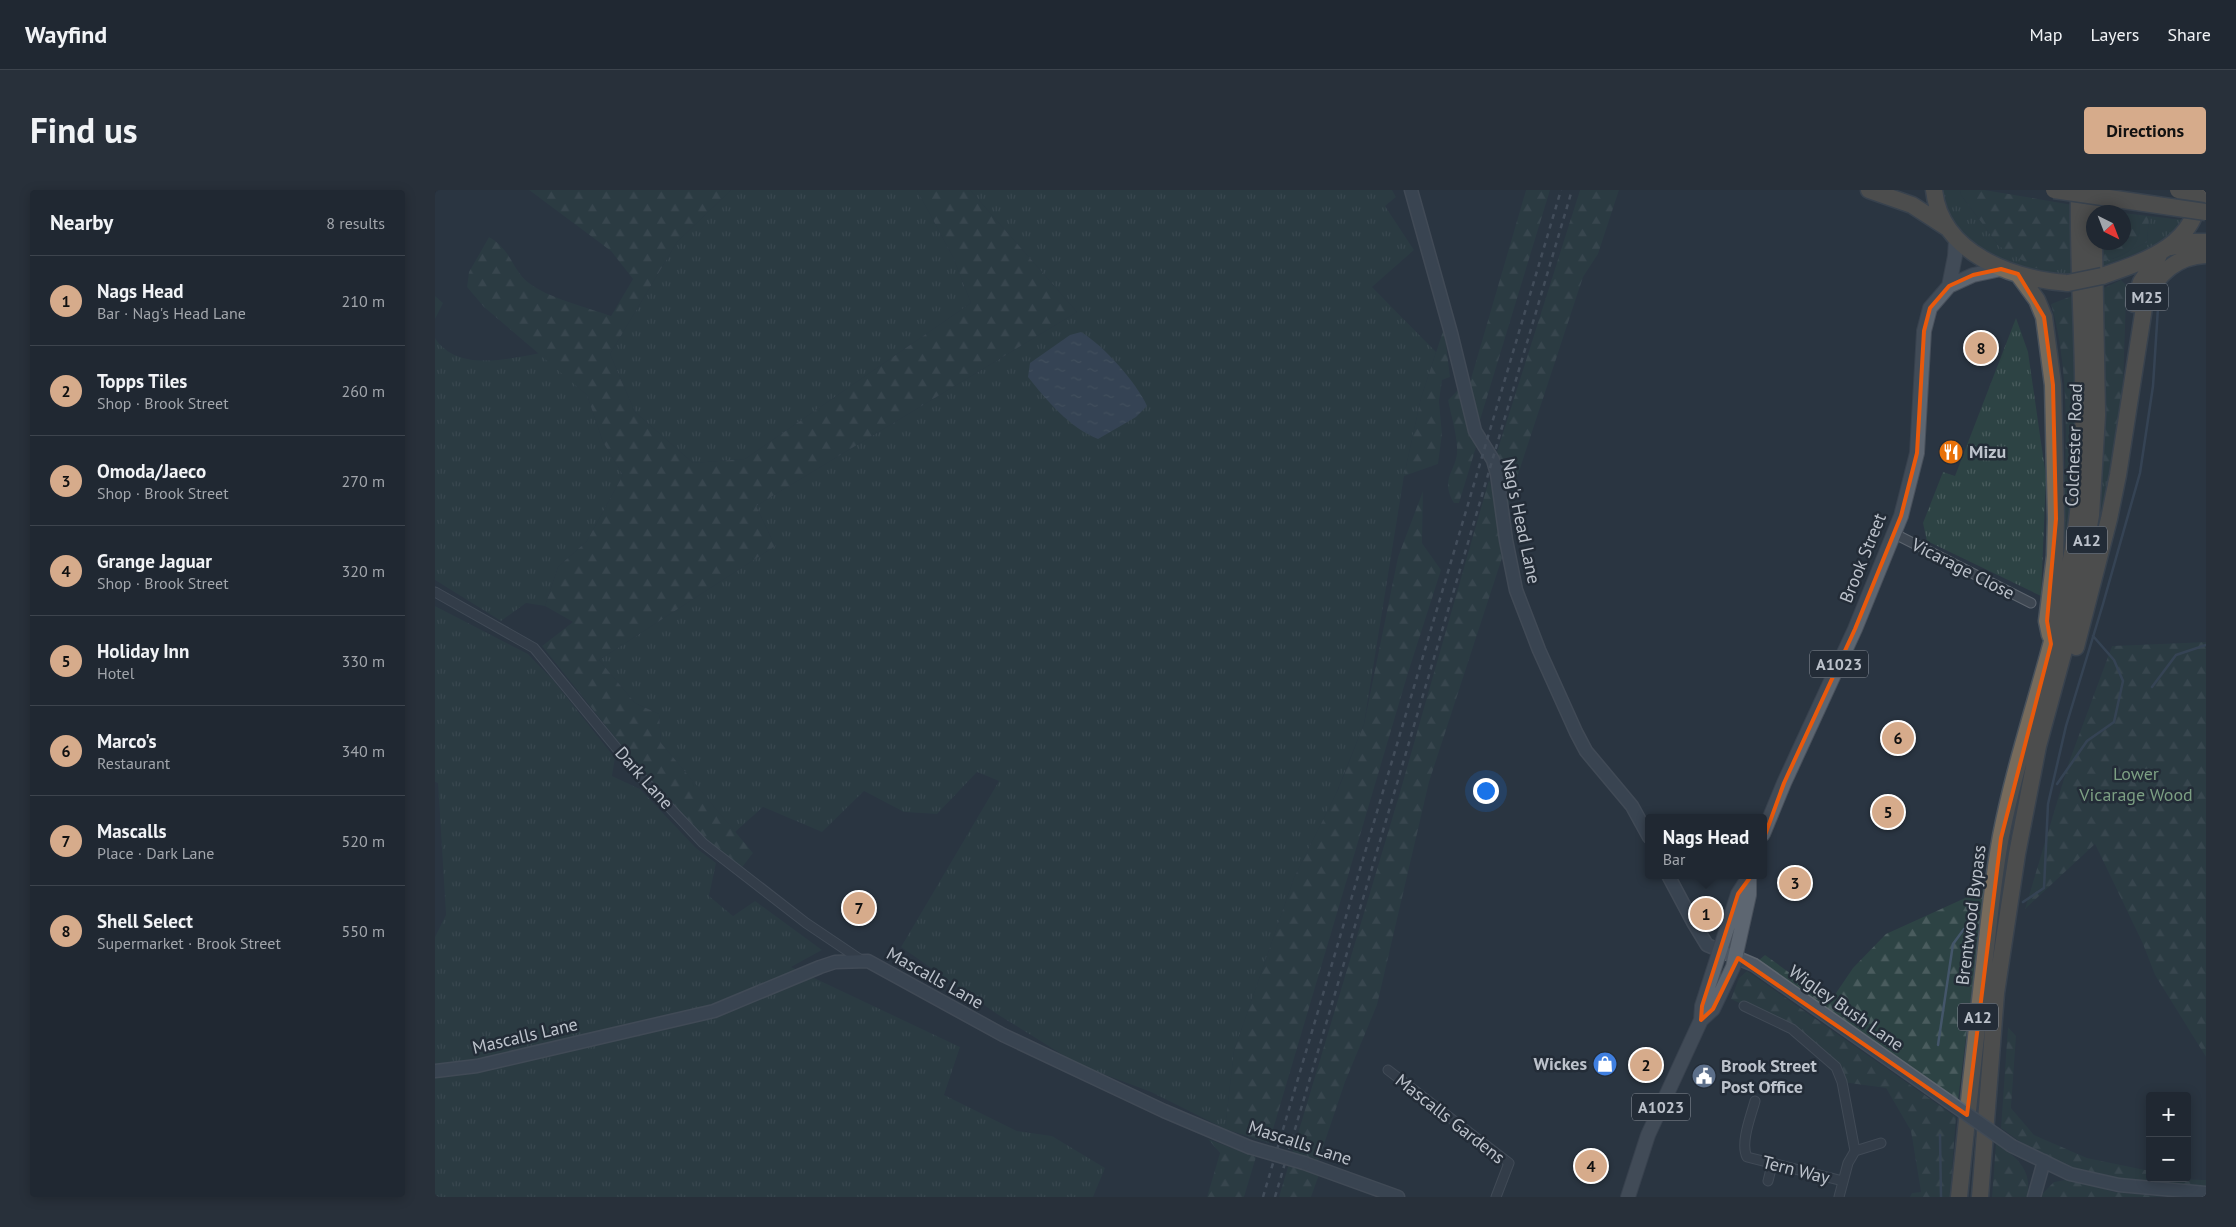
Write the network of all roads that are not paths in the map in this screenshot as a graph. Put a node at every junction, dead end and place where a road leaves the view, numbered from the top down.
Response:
1 (1411, 190) edge
2 (1869, 190) edge
3 (1934, 190) edge
4 (2054, 190) edge
5 (2079, 190) edge
6 (2093, 190) edge
7 (2178, 190) edge
8 (2200, 190) edge
9 (2206, 194) edge
10 (2206, 212) edge
11 (1953, 234) junction
12 (2206, 242) edge
13 (2163, 251) junction
14 (2206, 255) edge
15 (2001, 269) junction
16 (2018, 274) junction
17 (1949, 286) junction
18 (2133, 372) junction
19 (1895, 534) junction
20 (435, 592) edge
21 (2031, 603) dead end
22 (2051, 644) junction
23 (2030, 784) junction
24 (1767, 825) edge
25 (1645, 830) edge
26 (1670, 879) edge
27 (1748, 879) edge
28 (1749, 879) edge
29 (835, 944) junction
30 (1720, 951) junction
31 (1735, 957) junction
32 (861, 960) junction
33 (835, 962) junction
34 (1745, 1006) dead end
35 (1701, 1020) junction
36 (1388, 1070) dead end
37 (435, 1071) edge
38 (1755, 1101) dead end
39 (1881, 1143) dead end
40 (1855, 1151) junction
41 (2044, 1161) junction
42 (1772, 1165) junction
43 (1768, 1181) dead end
44 (1843, 1181) junction
45 (2206, 1193) edge
46 (1392, 1196) edge
47 (1496, 1197) edge
48 (1628, 1197) edge
49 (1839, 1197) edge
50 (1959, 1197) edge
51 (1981, 1197) edge
52 (2035, 1197) edge

1 - 25 street, Nag's Head Lane
2 - 11 highway
3 - 11 highway
4 - 10 highway, bridge
5 - 22 highway, Colchester Road / A12
6 - 23 highway, Colchester Road / A12
7 - 9 highway, bridge
8 - 13 highway
11 - 15 highway
11 - 17 main road, Brook Street / A1023
12 - 13 highway
13 - 16 highway, bridge
13 - 18 highway, A12
14 - 18 highway, M25
15 - 16 highway
15 - 17 main road, Brook Street / A1023
16 - 22 highway, A12
17 - 19 main road, Brook Street / A1023
18 - 23 highway, A12
19 - 21 street, Vicarage Close
19 - 24 main road, Brook Street / A1023
20 - 29 street, Dark Lane
22 - 50 highway, Brentwood Bypass / A12
23 - 51 highway, Brentwood Bypass / A12
26 - 30 street
27 - 30 main road, A1023
28 - 31 main road, A1023
29 - 32 street, Dark Lane
29 - 33 street
30 - 31 street, Wigley Bush Lane
30 - 35 main road, A1023
31 - 35 main road, A1023
31 - 41 street, Wigley Bush Lane, bridge
32 - 33 street, Mascalls Lane
32 - 46 street, Mascalls Lane, bridge
33 - 37 street, Mascalls Lane
34 - 40 street
35 - 48 main road, A1023
36 - 47 street, Mascalls Gardens
38 - 42 street, Tern Way
39 - 40 street
40 - 44 street
41 - 45 street
41 - 52 street
42 - 43 street
42 - 44 street, Tern Way
44 - 49 street

